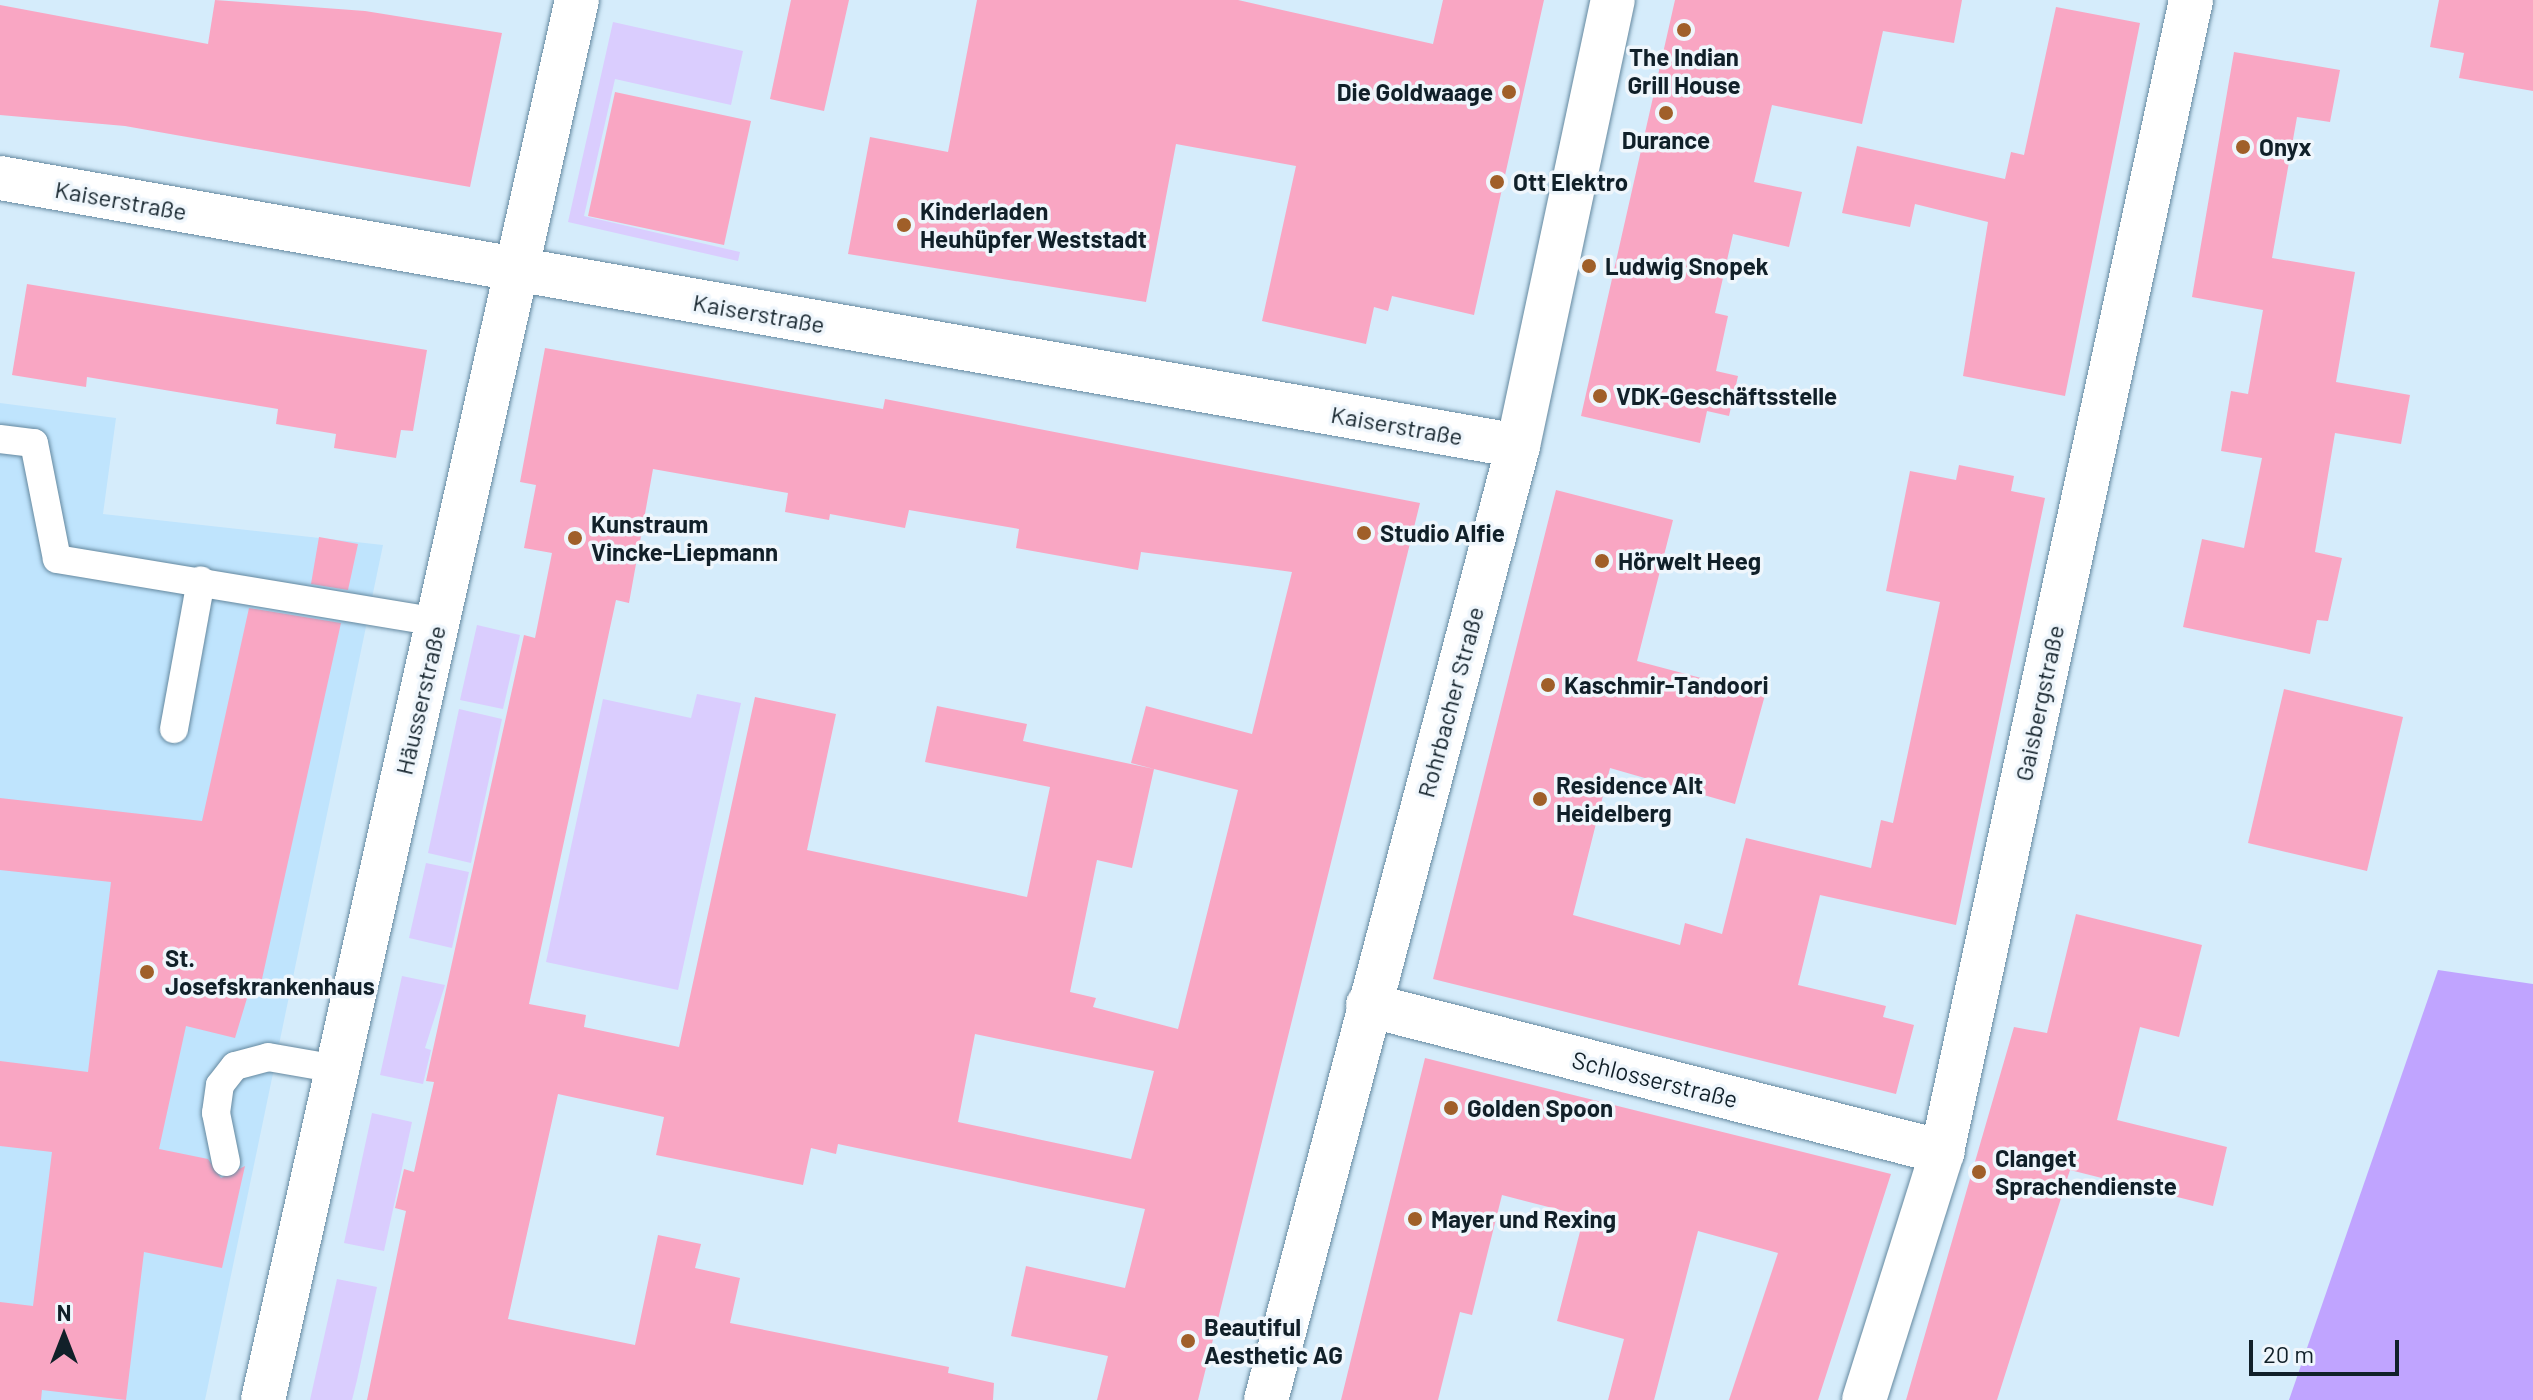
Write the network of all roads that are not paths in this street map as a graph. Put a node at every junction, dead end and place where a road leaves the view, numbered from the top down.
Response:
1 (577, 0) edge
2 (1613, 0) edge
3 (2191, 0) edge
4 (0, 178) edge
5 (516, 270) junction
6 (0, 439) edge
7 (1518, 446) junction
8 (201, 580) junction
9 (437, 622) junction
10 (174, 729) dead end
11 (1368, 1005) junction
12 (337, 1069) junction
13 (1942, 1152) junction
14 (226, 1162) dead end
15 (263, 1400) edge
16 (1266, 1400) edge
17 (1864, 1400) edge

1 - 5 street, Häusserstraße
2 - 7 street, Rohrbacher Straße
3 - 13 street, Gaisbergstraße
4 - 5 street, Kaiserstraße
5 - 7 street, Kaiserstraße
5 - 9 street, Häusserstraße
6 - 8 lane
7 - 11 street, Rohrbacher Straße
8 - 9 lane
8 - 10 lane
9 - 12 street, Häusserstraße
11 - 13 street, Schlosserstraße
11 - 16 street, Rohrbacher Straße
12 - 14 lane
12 - 15 street, Häusserstraße
13 - 17 street, Gaisbergstraße

